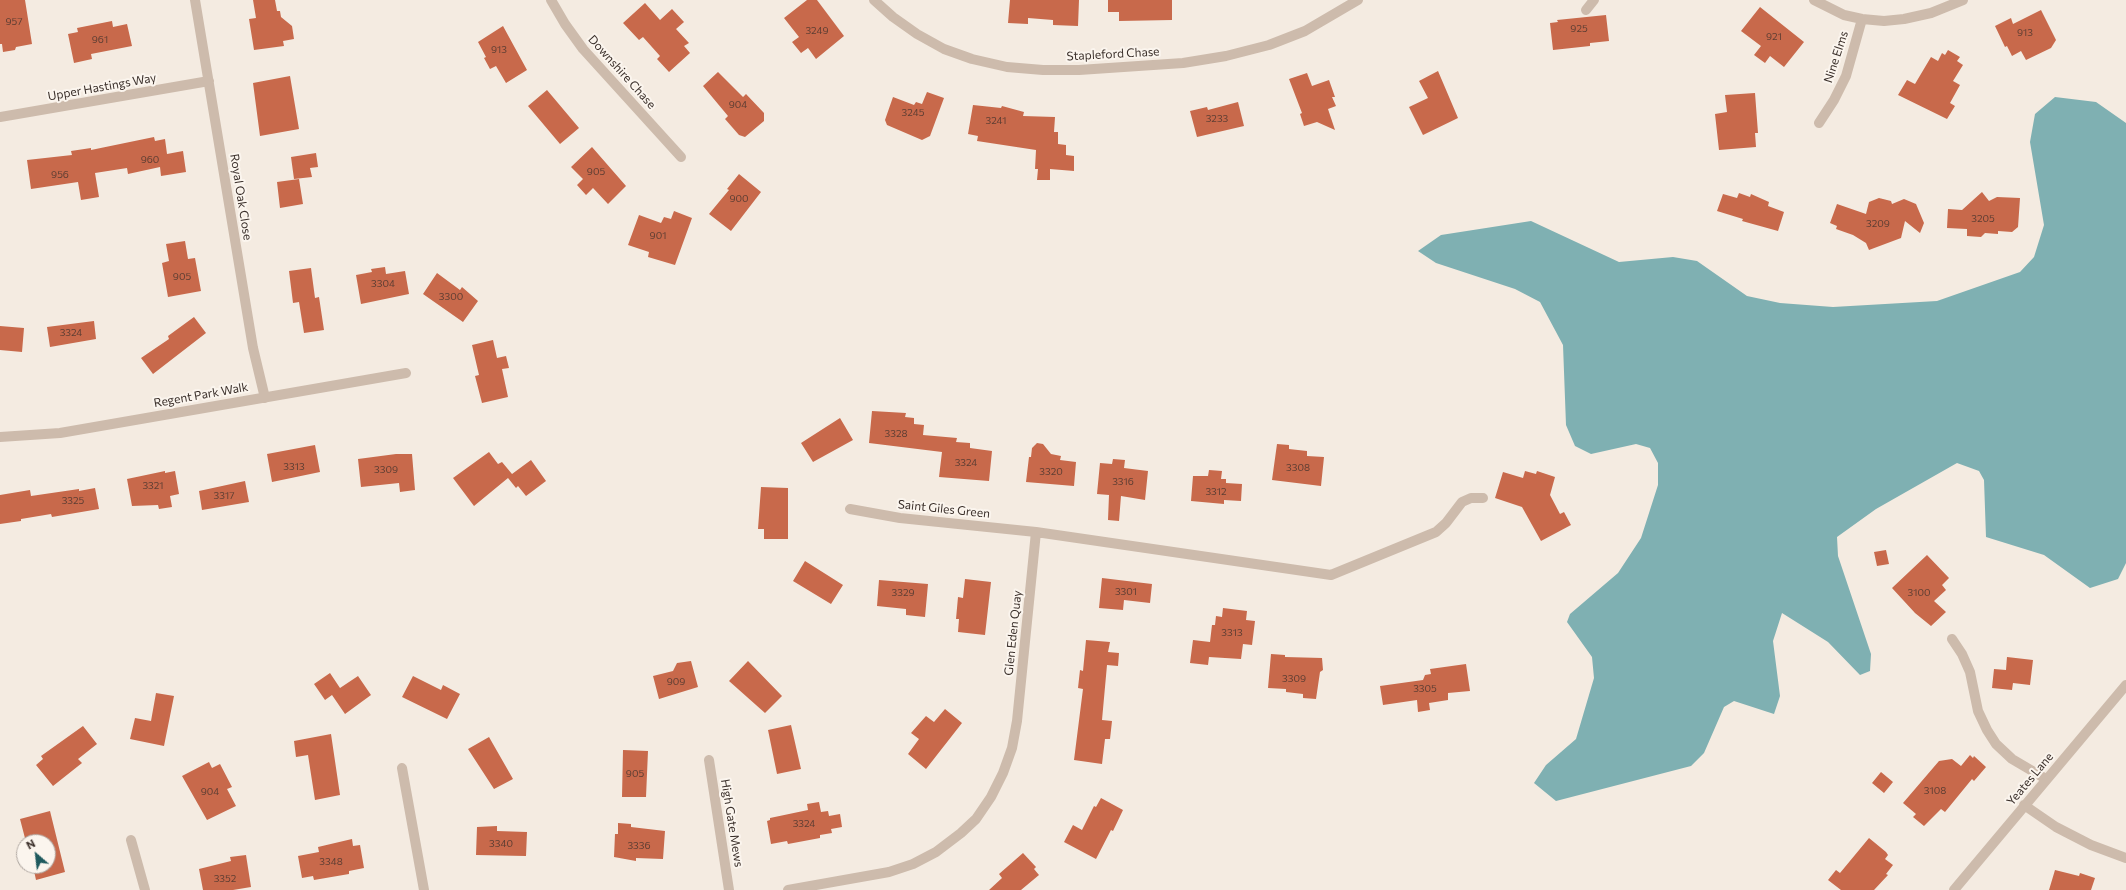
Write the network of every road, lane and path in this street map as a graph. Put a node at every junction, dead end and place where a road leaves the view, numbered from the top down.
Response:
1 (195, 0) edge
2 (552, 0) edge
3 (874, 0) edge
4 (1358, 0) edge
5 (1594, 0) edge
6 (1814, 0) edge
7 (1963, 0) edge
8 (1586, 10) dead end
9 (1862, 19) junction
10 (209, 81) junction
11 (0, 117) edge
12 (1819, 123) dead end
13 (680, 157) dead end
14 (406, 373) dead end
15 (265, 398) junction
16 (0, 437) edge
17 (1483, 498) dead end
18 (850, 509) dead end
19 (1036, 532) junction
20 (1952, 638) dead end
21 (2126, 685) edge
22 (709, 760) dead end
23 (402, 768) dead end
24 (2046, 779) junction
25 (2024, 806) junction
26 (130, 840) dead end
27 (2126, 858) edge
28 (145, 890) edge
29 (424, 890) edge
30 (729, 890) edge
31 (788, 890) edge
32 (1954, 890) edge

1 - 10 street, Royal Oak Close
2 - 13 street, Downshire Chase
3 - 4 street, Stapleford Chase
5 - 8 street
6 - 9 street
7 - 9 street
9 - 12 street, Nine Elms
10 - 11 street, Upper Hastings Way
10 - 15 street, Royal Oak Close
14 - 15 street, Regent Park Walk
15 - 16 street, Regent Park Walk
17 - 19 street
18 - 19 street, Saint Giles Green
19 - 31 street, Glen Eden Quay
20 - 24 street
21 - 24 street, Yeates Lane
22 - 30 street, High Gate Mews
23 - 29 street
24 - 25 street, Yeates Lane
25 - 27 street
25 - 32 street, Yeates Lane
26 - 28 street

